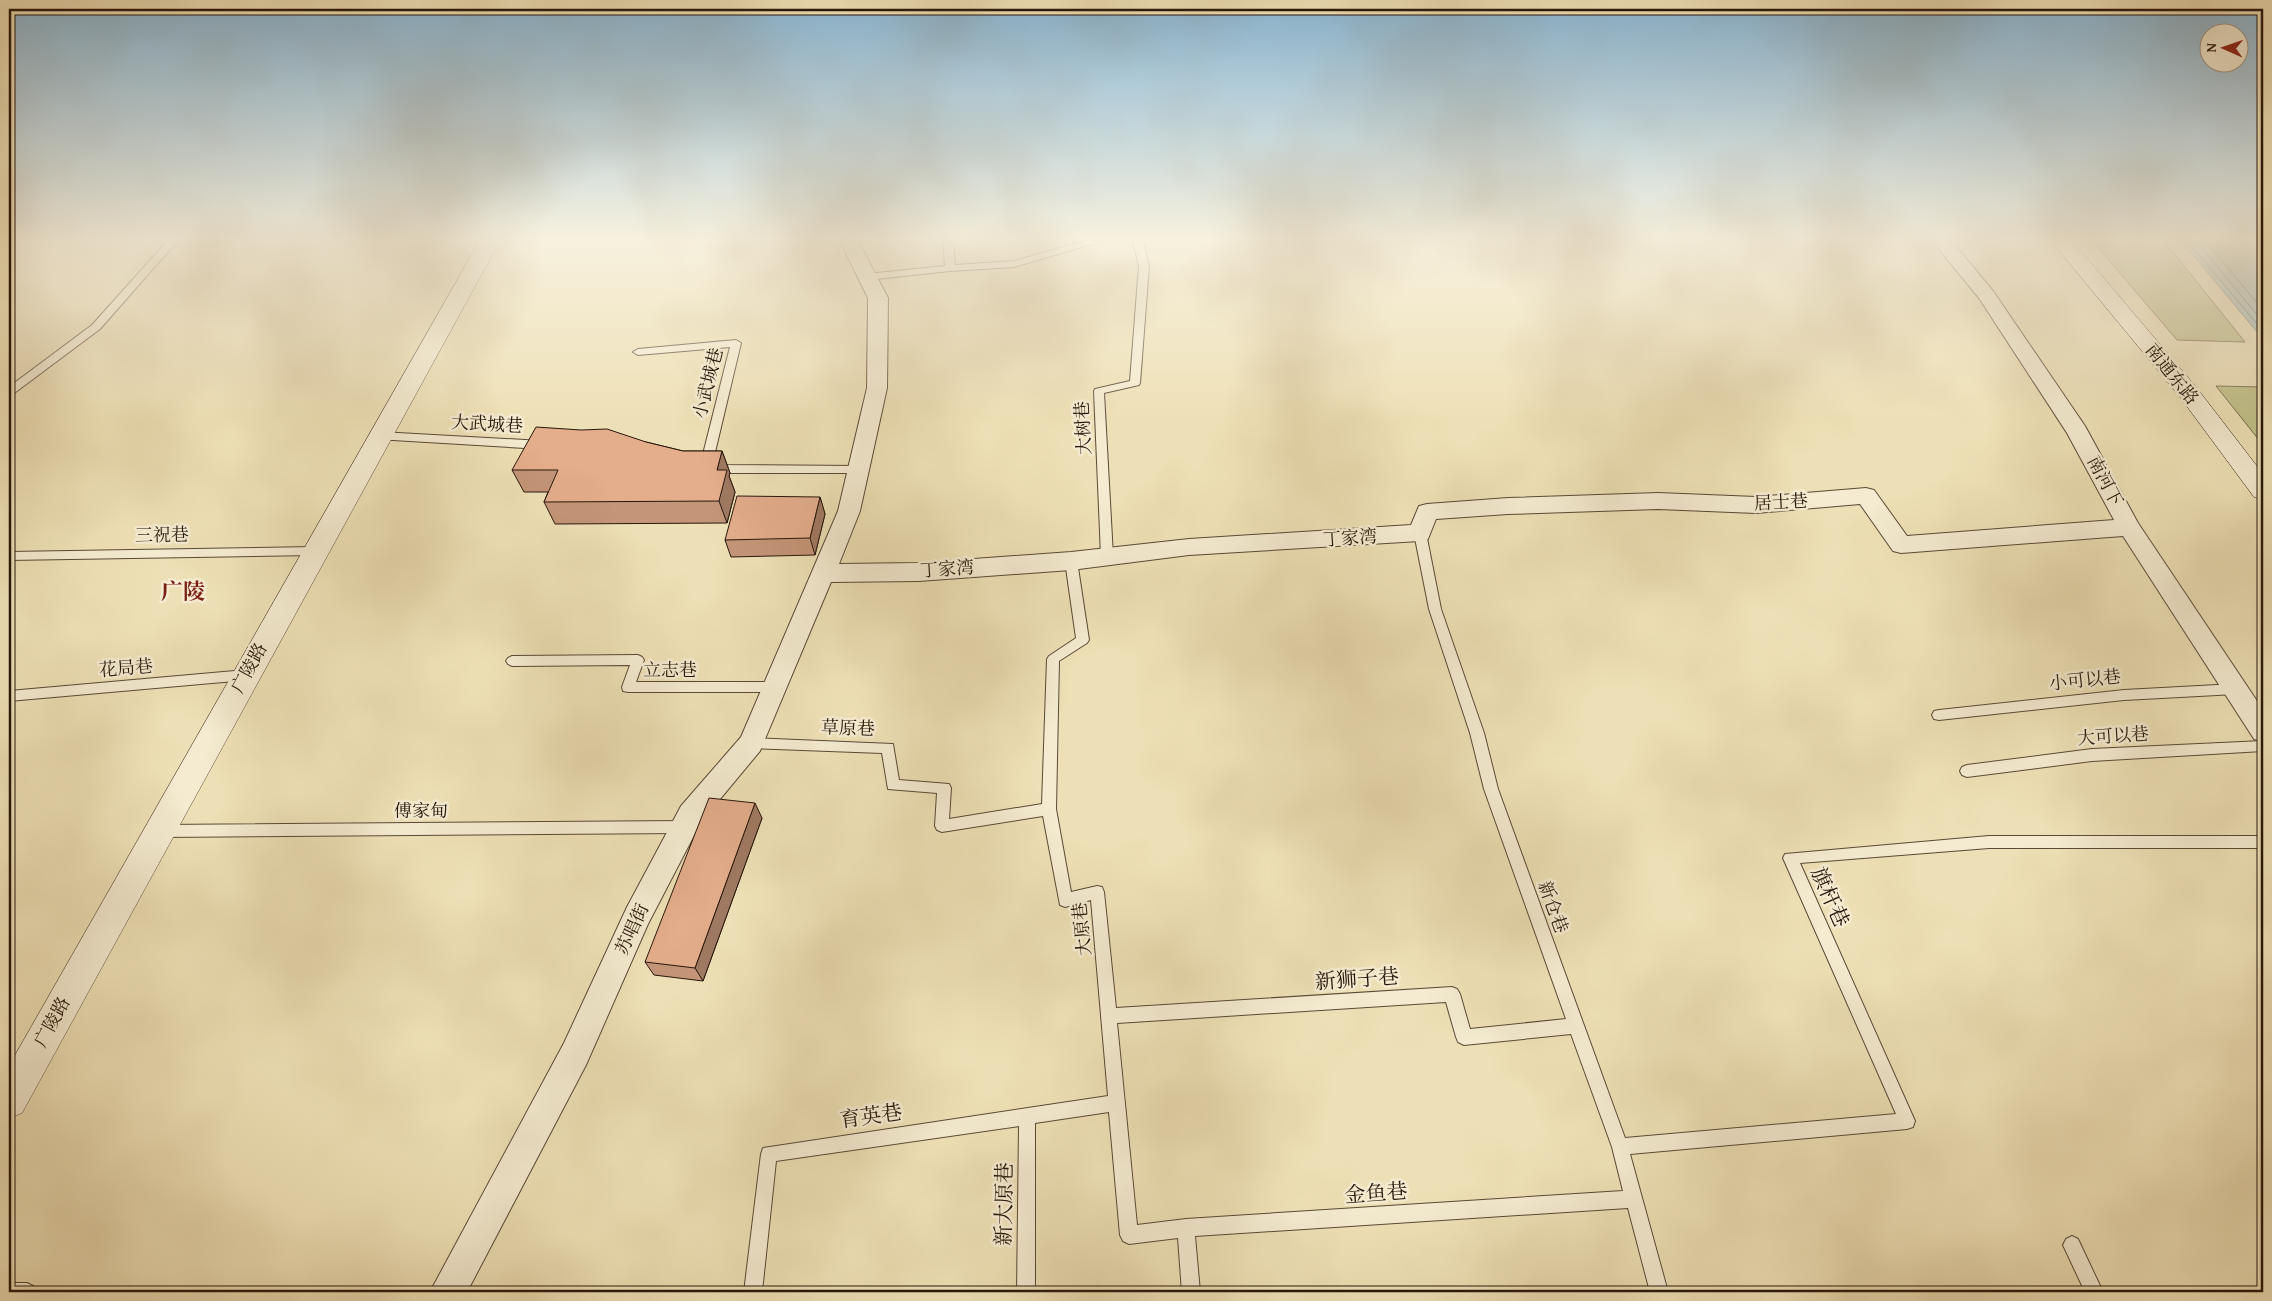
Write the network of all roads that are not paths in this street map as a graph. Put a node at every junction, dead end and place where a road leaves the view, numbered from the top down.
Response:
1 (122, 298) edge
2 (458, 298) edge
3 (878, 298) edge
4 (1142, 298) edge
5 (1988, 298) edge
6 (2109, 298) edge
7 (2127, 298) edge
8 (638, 352) dead end
9 (9, 392) edge
10 (380, 436) junction
11 (555, 446) edge
12 (2263, 464) edge
13 (859, 470) junction
14 (2263, 491) edge
15 (2130, 527) junction
16 (1420, 533) junction
17 (315, 551) junction
18 (9, 556) edge
19 (1107, 556) junction
20 (1071, 561) junction
21 (823, 573) junction
22 (512, 661) dead end
23 (246, 675) junction
24 (776, 687) junction
25 (2236, 689) junction
26 (9, 696) edge
27 (1939, 715) dead end
28 (2263, 730) edge
29 (751, 743) junction
30 (2263, 746) edge
31 (1967, 772) dead end
32 (1049, 809) junction
33 (684, 827) junction
34 (158, 832) junction
35 (2263, 842) edge
36 (1109, 1016) junction
37 (1576, 1026) junction
38 (9, 1100) edge
39 (1117, 1102) junction
40 (1027, 1116) junction
41 (1620, 1147) junction
42 (1634, 1199) junction
43 (1186, 1228) junction
44 (2072, 1245) dead end
45 (9, 1292) edge
46 (27, 1292) edge
47 (448, 1292) edge
48 (753, 1292) edge
49 (1026, 1292) edge
50 (1191, 1292) edge
51 (1659, 1292) edge
52 (2094, 1292) edge

1 - 9 lane
2 - 10 street, 广陵路
3 - 13 street
4 - 19 lane, 大树巷
5 - 15 street, 南河下
6 - 14 street, 南通东路
7 - 12 street, 南通东路
8 - 13 lane, 小武城巷
10 - 11 lane, 大武城巷
10 - 17 street, 广陵路
13 - 21 street
15 - 16 street, 居士巷
15 - 25 street, 南河下
16 - 19 street, 丁家湾
16 - 37 lane, 新仓巷
17 - 18 lane, 三祝巷
17 - 23 street, 广陵路
19 - 20 street, 丁家湾
20 - 21 street, 丁家湾
20 - 32 lane, 大原巷
21 - 24 street, 苏唱街
22 - 24 lane, 立志巷
23 - 26 lane, 花局巷
23 - 34 street, 广陵路
24 - 29 street, 苏唱街
25 - 27 lane, 小可以巷
25 - 28 street, 南河下
29 - 32 lane, 草原巷
29 - 33 street, 苏唱街
30 - 31 lane, 大可以巷
32 - 36 lane, 大原巷
33 - 34 lane, 傅家甸
33 - 47 street, 苏唱街
34 - 38 street, 广陵路
35 - 41 lane, 旗杆巷
36 - 37 lane, 新狮子巷
36 - 39 lane, 大原巷
37 - 41 lane, 新仓巷
39 - 40 lane, 育英巷
39 - 43 lane, 大原巷
40 - 48 lane, 育英巷
40 - 49 lane, 新大原巷
41 - 42 lane, 新仓巷
42 - 43 lane, 金鱼巷
42 - 51 lane, 新仓巷
43 - 50 lane
44 - 52 lane
45 - 46 lane

